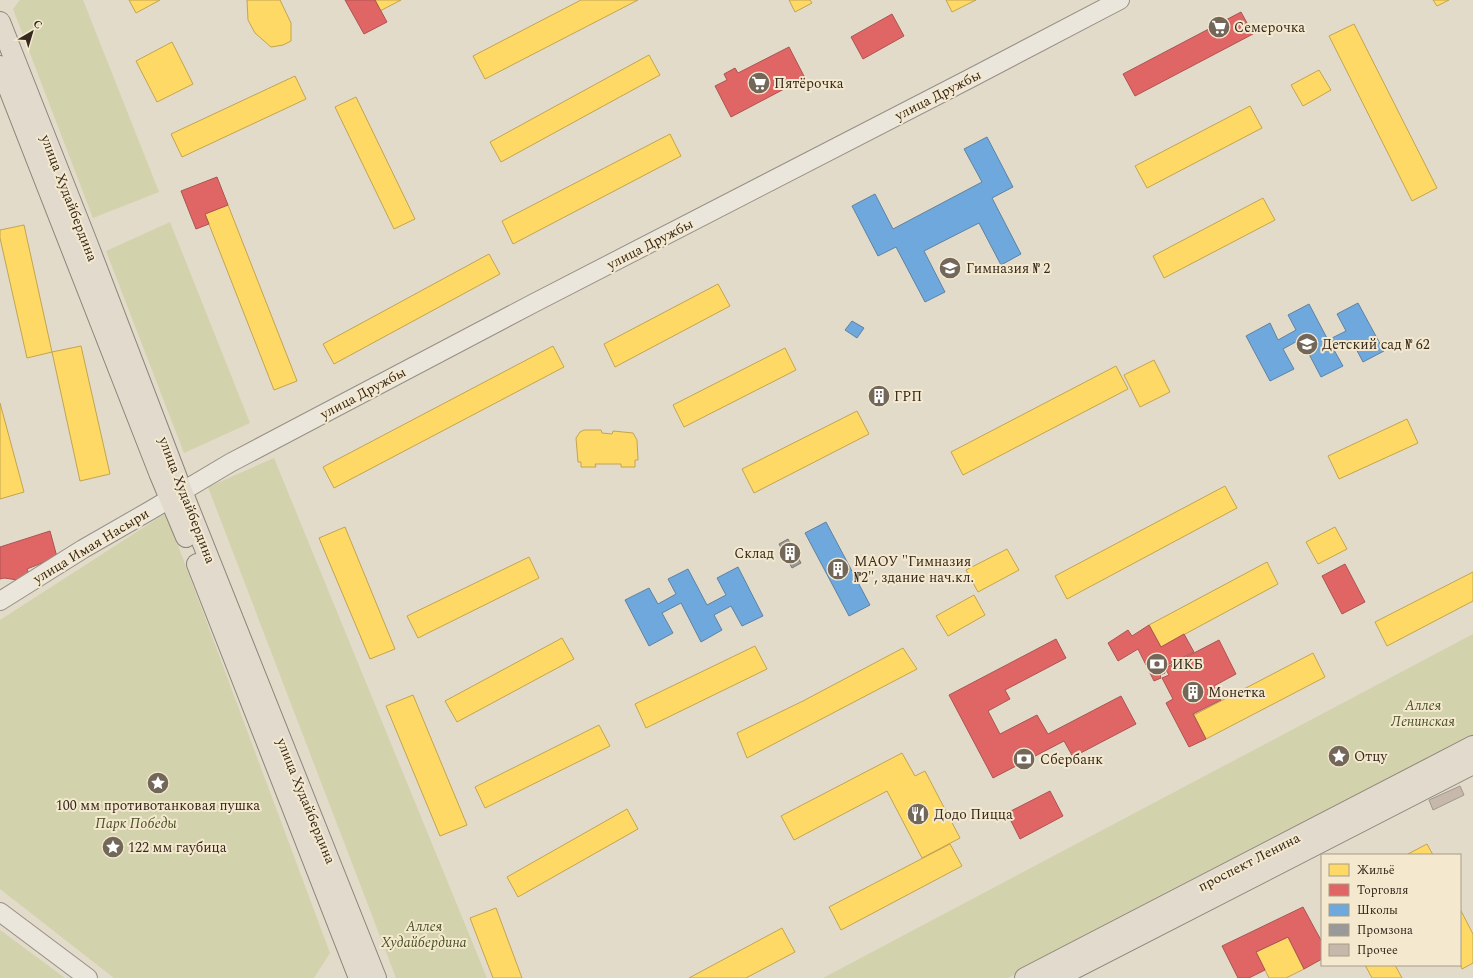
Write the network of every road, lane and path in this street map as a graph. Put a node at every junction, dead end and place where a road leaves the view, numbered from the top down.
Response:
1 (1120, 0) edge
2 (0, 22) edge
3 (0, 66) edge
4 (176, 495) junction
5 (0, 601) edge
6 (1473, 746) edge
7 (1473, 764) edge
8 (0, 912) edge
9 (88, 978) edge
10 (359, 978) edge
11 (376, 978) edge
12 (1025, 978) edge
13 (1056, 978) edge

1 - 4 main road, улица Дружбы
2 - 4 main road, улица Худайбердина
3 - 4 main road, улица Худайбердина
4 - 5 main road, улица Имая Насыри
4 - 10 main road, улица Худайбердина
4 - 11 main road, улица Худайбердина
6 - 12 main road, проспект Ленина
7 - 13 main road, проспект Ленина
8 - 9 main road

